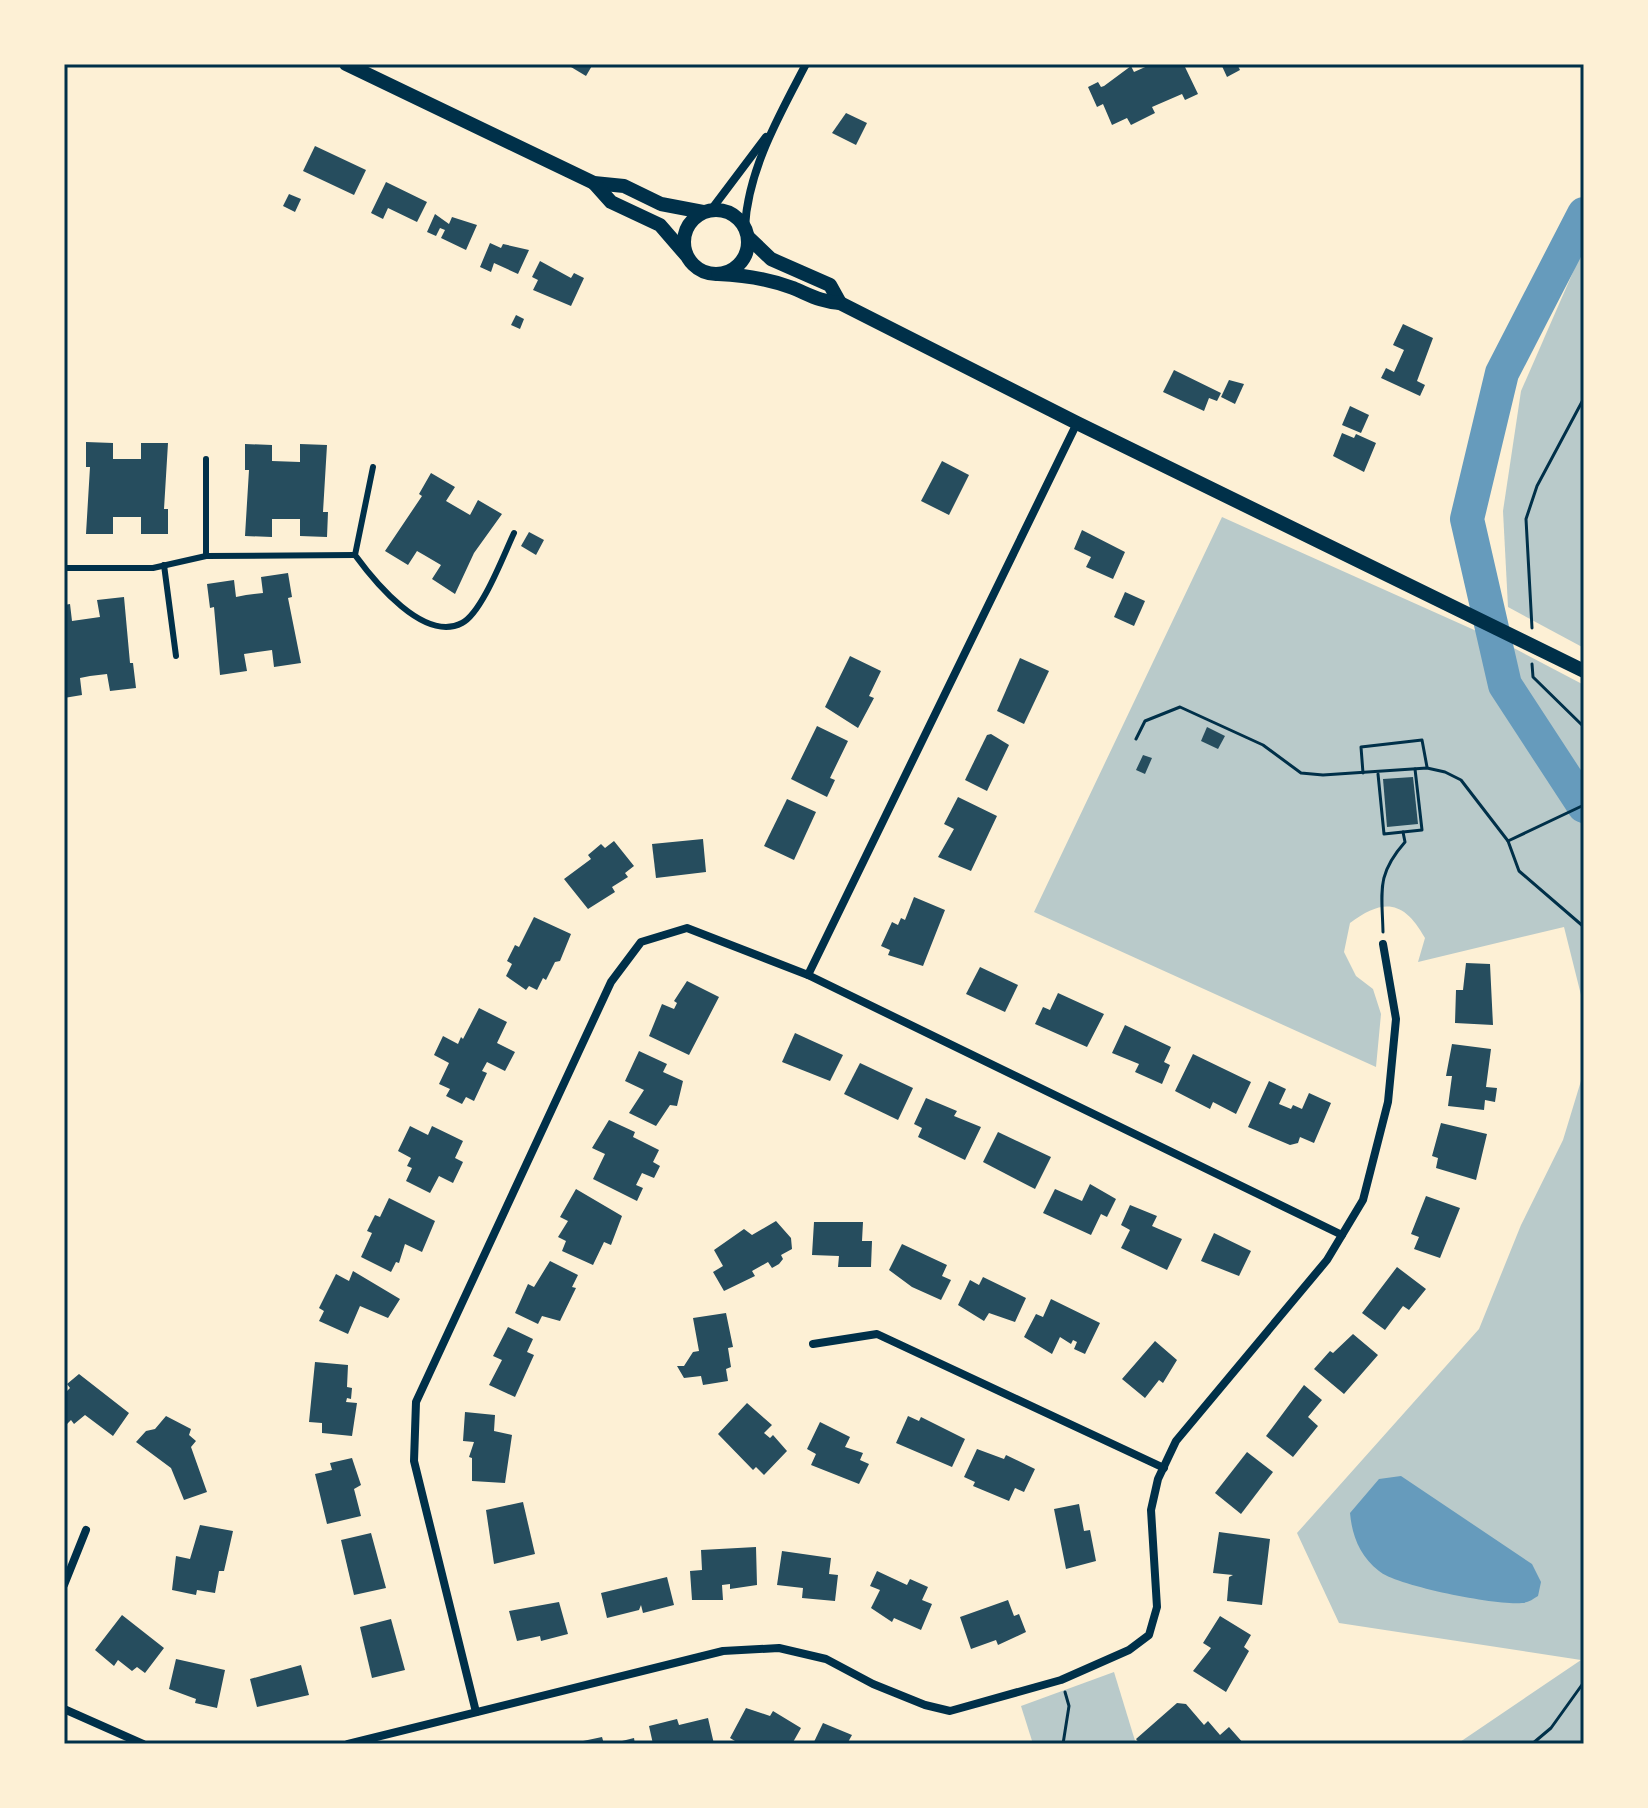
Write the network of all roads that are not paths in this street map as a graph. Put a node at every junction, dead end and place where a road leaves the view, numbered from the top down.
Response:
1 (346, 64) edge
2 (806, 64) edge
3 (774, 127) junction
4 (594, 183) junction
5 (707, 211) junction
6 (747, 232) junction
7 (690, 260) junction
8 (718, 274) junction
9 (840, 303) junction
10 (1077, 423) junction
11 (206, 459) dead end
12 (373, 467) dead end
13 (514, 533) dead end
14 (355, 555) junction
15 (206, 556) junction
16 (164, 565) junction
17 (64, 568) edge
18 (176, 656) dead end
19 (1584, 671) edge
20 (1383, 944) road end
21 (808, 975) junction
22 (1342, 1235) junction
23 (813, 1344) dead end
24 (1164, 1468) junction
25 (86, 1530) dead end
26 (64, 1585) edge
27 (64, 1709) edge
28 (476, 1712) junction
29 (143, 1744) edge
30 (348, 1744) edge

1 - 4 street
2 - 3 street
3 - 5 street
3 - 6 street
4 - 5 street
4 - 7 street
5 - 6 street
5 - 7 street
6 - 8 street
6 - 9 street
7 - 8 street
8 - 9 street
9 - 10 street
10 - 19 street
10 - 21 street
11 - 15 lane
12 - 14 lane
13 - 14 lane
14 - 15 lane
15 - 16 lane
16 - 17 lane
16 - 18 lane
20 - 22 street
21 - 22 street
21 - 28 street
22 - 24 street
23 - 24 street
24 - 28 street
25 - 26 street
27 - 29 street
28 - 30 street

